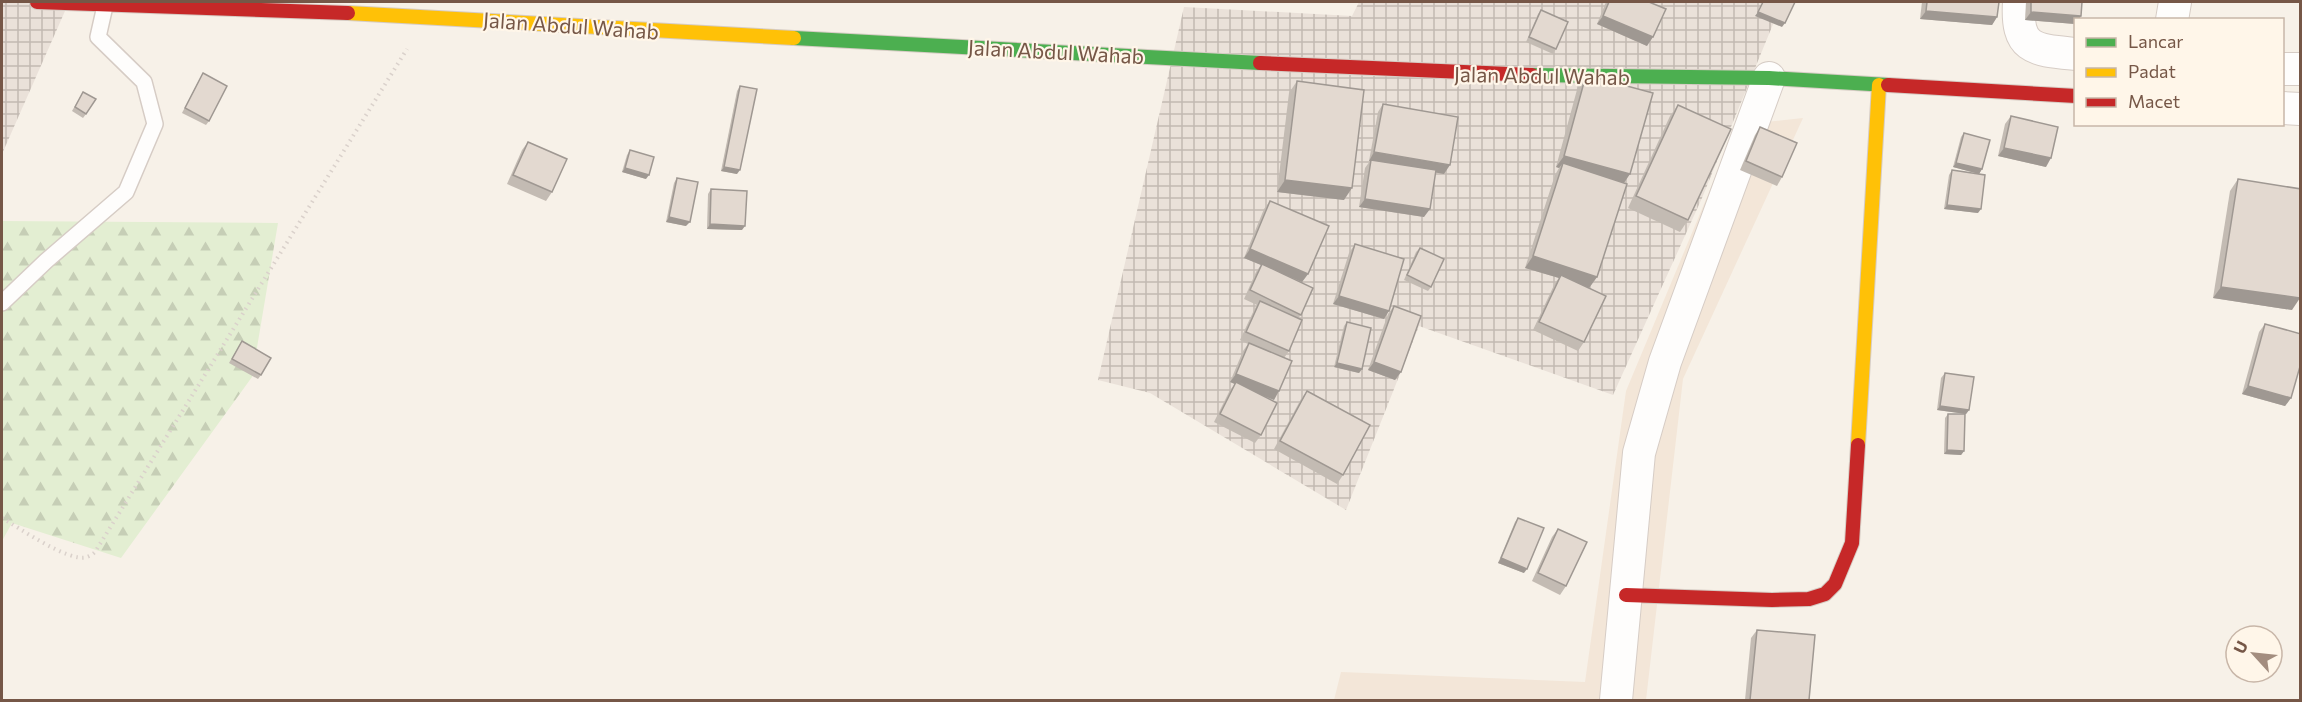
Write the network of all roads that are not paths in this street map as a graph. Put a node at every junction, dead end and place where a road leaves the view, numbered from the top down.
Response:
1 (37, 2) edge
2 (2019, 2) edge
3 (2175, 2) edge
4 (105, 6) junction
5 (2172, 18) edge
6 (2074, 54) edge
7 (2284, 69) edge
8 (2301, 69) edge
9 (1769, 78) junction
10 (1880, 85) junction
11 (2074, 96) edge
12 (2284, 108) edge
13 (2301, 109) edge
14 (2, 303) edge
15 (1626, 595) junction
16 (1616, 700) edge

1 - 4 street, Jalan Abdul Wahab
2 - 6 street
3 - 5 street
4 - 9 street, Jalan Abdul Wahab
4 - 14 lane
7 - 8 street
9 - 10 street, Jalan Abdul Wahab
9 - 15 street
10 - 11 street, Jalan Abdul Wahab
10 - 15 street
12 - 13 street
15 - 16 street

